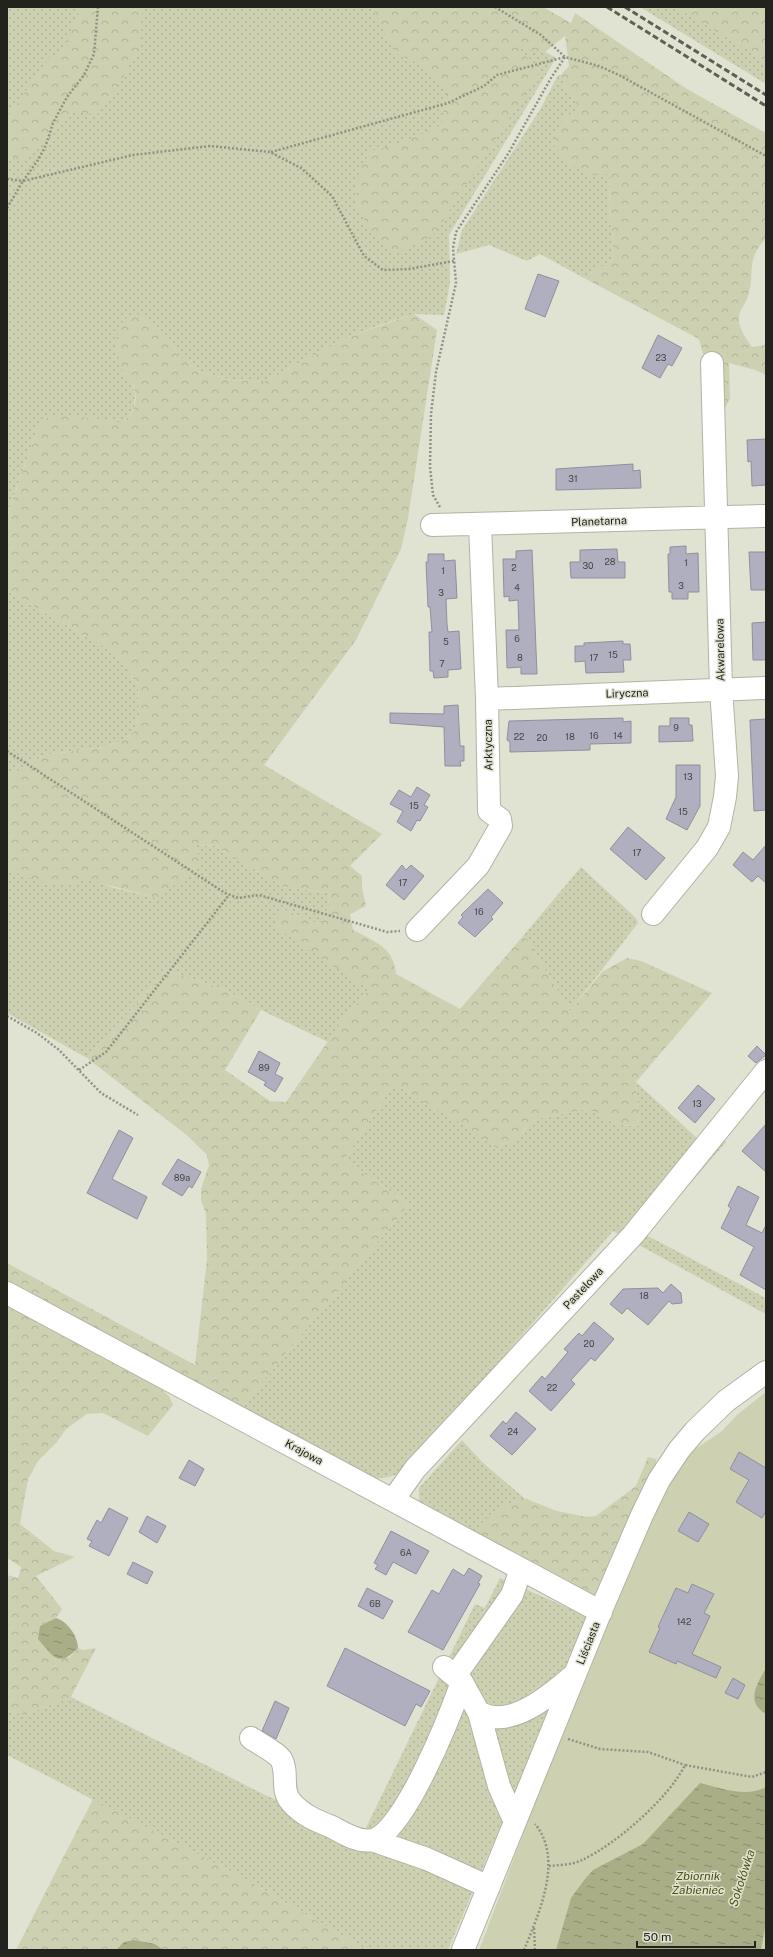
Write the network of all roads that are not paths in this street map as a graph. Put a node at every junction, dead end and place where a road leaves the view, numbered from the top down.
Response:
1 (712, 363) dead end
2 (766, 516) edge
3 (717, 518) junction
4 (432, 525) dead end
5 (480, 525) junction
6 (766, 688) edge
7 (721, 689) junction
8 (487, 699) junction
9 (653, 914) dead end
10 (417, 930) road end
11 (766, 1071) edge
12 (7, 1293) edge
13 (766, 1372) edge
14 (393, 1500) junction
15 (521, 1569) junction
16 (601, 1612) junction
17 (454, 1675) junction
18 (575, 1675) junction
19 (479, 1713) junction
20 (251, 1738) dead end
21 (518, 1815) junction
22 (372, 1840) junction
23 (489, 1887) junction
24 (463, 1950) edge

1 - 3 street, Akwarelowa
2 - 3 street, Planetarna
3 - 5 street, Planetarna
3 - 7 street, Akwarelowa
4 - 5 street, Planetarna
5 - 8 street, Arktyczna
6 - 7 street, Liryczna
7 - 8 street, Liryczna
7 - 9 street, Akwarelowa
8 - 10 street, Arktyczna
11 - 14 street, Pastelowa
12 - 14 street, Krajowa
13 - 16 street, Liściasta
14 - 15 street, Krajowa
15 - 16 street, Krajowa
15 - 17 street
16 - 18 street, Liściasta
17 - 19 street
17 - 22 street
18 - 19 street
18 - 21 street, Liściasta
19 - 21 street
20 - 22 street
21 - 23 street, Liściasta
22 - 23 street
23 - 24 street, Liściasta

